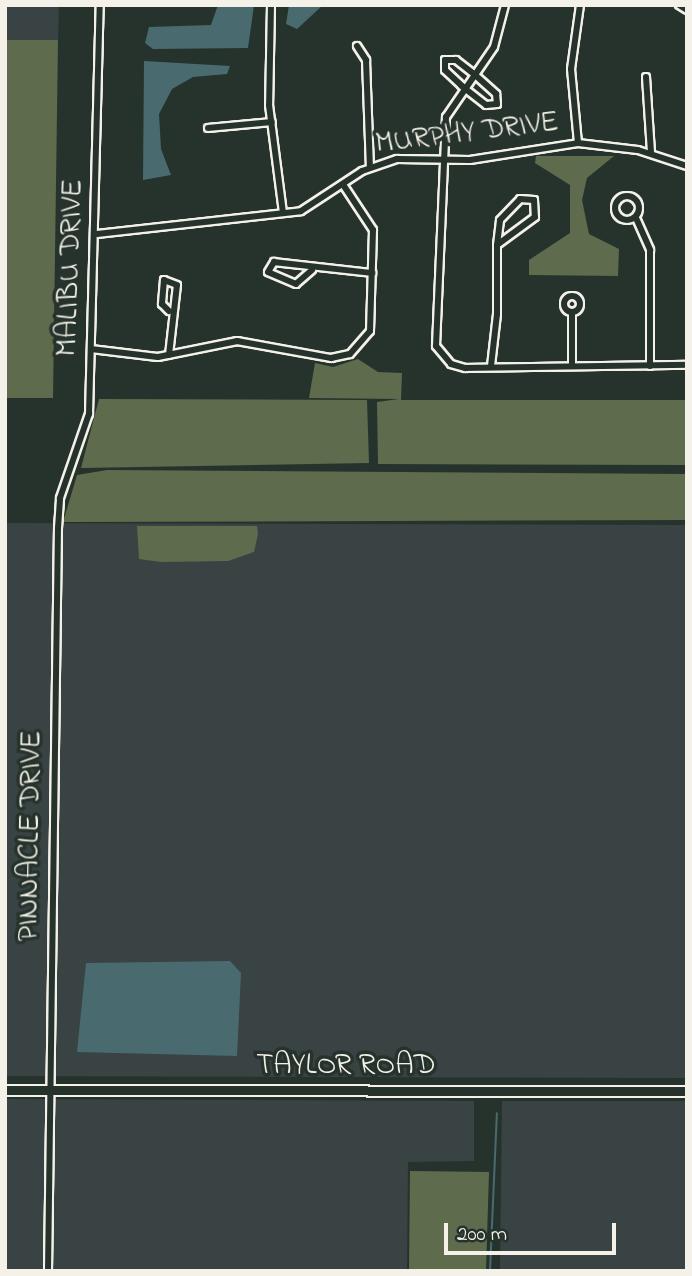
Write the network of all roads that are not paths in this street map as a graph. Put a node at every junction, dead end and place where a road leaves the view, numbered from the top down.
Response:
1 (100, 5) edge
2 (271, 5) edge
3 (505, 5) edge
4 (580, 5) edge
5 (679, 5) edge
6 (687, 10) edge
7 (357, 46) dead end
8 (474, 74) junction
9 (646, 78) dead end
10 (462, 86) junction
11 (272, 122) junction
12 (208, 128) dead end
13 (578, 142) junction
14 (650, 153) junction
15 (442, 160) junction
16 (687, 166) edge
17 (370, 167) junction
18 (344, 186) junction
19 (283, 213) junction
20 (636, 218) dead end
21 (97, 234) junction
22 (497, 245) junction
23 (312, 270) junction
24 (372, 273) junction
25 (169, 311) junction
26 (572, 312) dead end
27 (91, 349) junction
28 (169, 355) junction
29 (572, 363) junction
30 (687, 365) edge
31 (491, 366) junction
32 (650, 366) junction
33 (58, 527) joint
34 (5, 1090) edge
35 (48, 1090) junction
36 (687, 1091) edge
37 (48, 1271) edge

1 - 21 street, MALIBU DRIVE
2 - 11 street
3 - 8 street
4 - 13 street
5 - 6 street
7 - 17 street
8 - 10 street
8 - 10 street
8 - 10 street
9 - 14 street
10 - 15 street
11 - 12 street
11 - 19 street
13 - 14 street, MURPHY DRIVE
13 - 15 street, MURPHY DRIVE
14 - 16 street, MURPHY DRIVE
15 - 17 street, MURPHY DRIVE
15 - 31 street
17 - 18 street, MURPHY DRIVE
18 - 19 street, MURPHY DRIVE
18 - 24 street
19 - 21 street, MURPHY DRIVE
20 - 32 street
21 - 27 street, MALIBU DRIVE
22 - 22 street
22 - 31 street
23 - 23 street
23 - 24 street
24 - 28 street
25 - 25 street
25 - 28 street
26 - 29 street
27 - 28 street
27 - 33 street, MALIBU DRIVE
29 - 31 street
29 - 32 street
30 - 32 street
33 - 35 street, PINNACLE DRIVE
34 - 35 street, TAYLOR ROAD
35 - 36 street, TAYLOR ROAD
35 - 37 street, PINNACLE DRIVE

